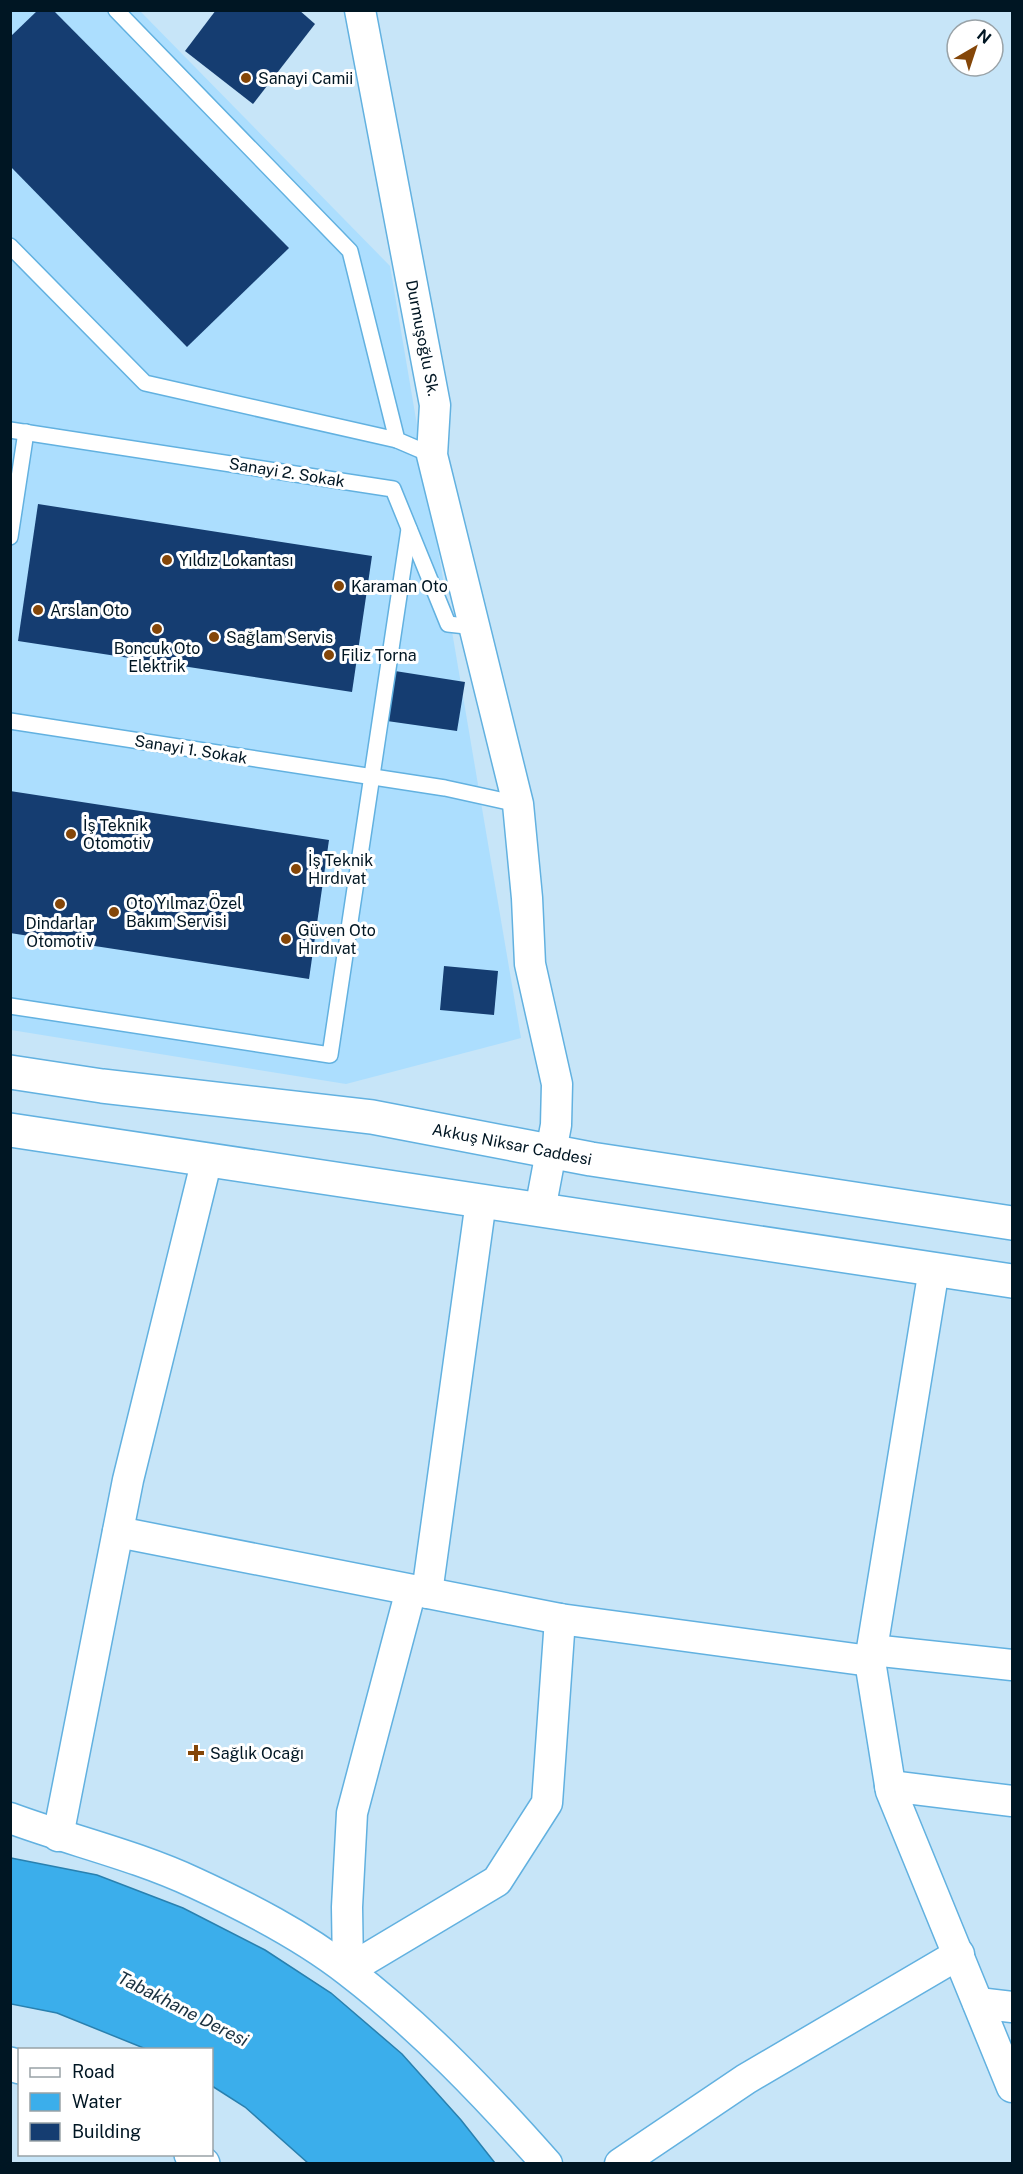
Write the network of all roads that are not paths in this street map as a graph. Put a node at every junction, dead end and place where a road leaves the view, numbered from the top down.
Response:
1 (116, 10) edge
2 (360, 10) edge
3 (10, 246) edge
4 (10, 430) edge
5 (26, 432) junction
6 (397, 440) junction
7 (432, 455) junction
8 (409, 530) junction
9 (10, 537) edge
10 (475, 627) junction
11 (10, 721) edge
12 (372, 777) junction
13 (518, 804) junction
14 (10, 1006) edge
15 (10, 1072) edge
16 (10, 1130) edge
17 (551, 1152) junction
18 (207, 1159) junction
19 (482, 1201) junction
20 (540, 1210) junction
21 (1012, 1223) edge
22 (934, 1269) junction
23 (1012, 1281) edge
24 (118, 1532) junction
25 (419, 1591) junction
26 (560, 1619) junction
27 (871, 1655) junction
28 (1012, 1665) edge
29 (890, 1786) junction
30 (1012, 1801) edge
31 (10, 1818) edge
32 (58, 1836) junction
33 (958, 1954) junction
34 (348, 1970) junction
35 (978, 2003) junction
36 (1012, 2007) edge
37 (1012, 2087) edge
38 (547, 2163) edge
39 (620, 2163) edge

1 - 6 lane
2 - 7 street, Durmuşoğlu Sk.
3 - 6 lane
4 - 5 lane, Sanayi 2. Sokak
5 - 8 lane, Sanayi 2. Sokak
5 - 9 lane
6 - 7 lane
7 - 10 street, Durmuşoğlu Sk.
8 - 10 lane, Sanayi 2. Sokak
8 - 12 lane
10 - 13 street, Durmuşoğlu Sk.
11 - 12 lane, Sanayi 1. Sokak
12 - 13 lane, Sanayi 1. Sokak
12 - 14 lane
13 - 17 street, Durmuşoğlu Sk.
15 - 17 main road, Akkuş Niksar Caddesi
16 - 18 main road
17 - 20 street, Durmuşoğlu Sk.
17 - 21 main road, Akkuş Niksar Caddesi
18 - 19 main road
18 - 24 street
19 - 20 main road
19 - 25 street
20 - 22 main road
22 - 23 main road
22 - 27 street
24 - 25 street
24 - 32 street
25 - 26 street
25 - 34 street
26 - 27 street
26 - 34 street
27 - 28 street
27 - 29 street
29 - 30 street
29 - 33 street
31 - 32 street
32 - 34 street
33 - 35 street
33 - 39 street
34 - 38 street
35 - 36 street
35 - 37 street

